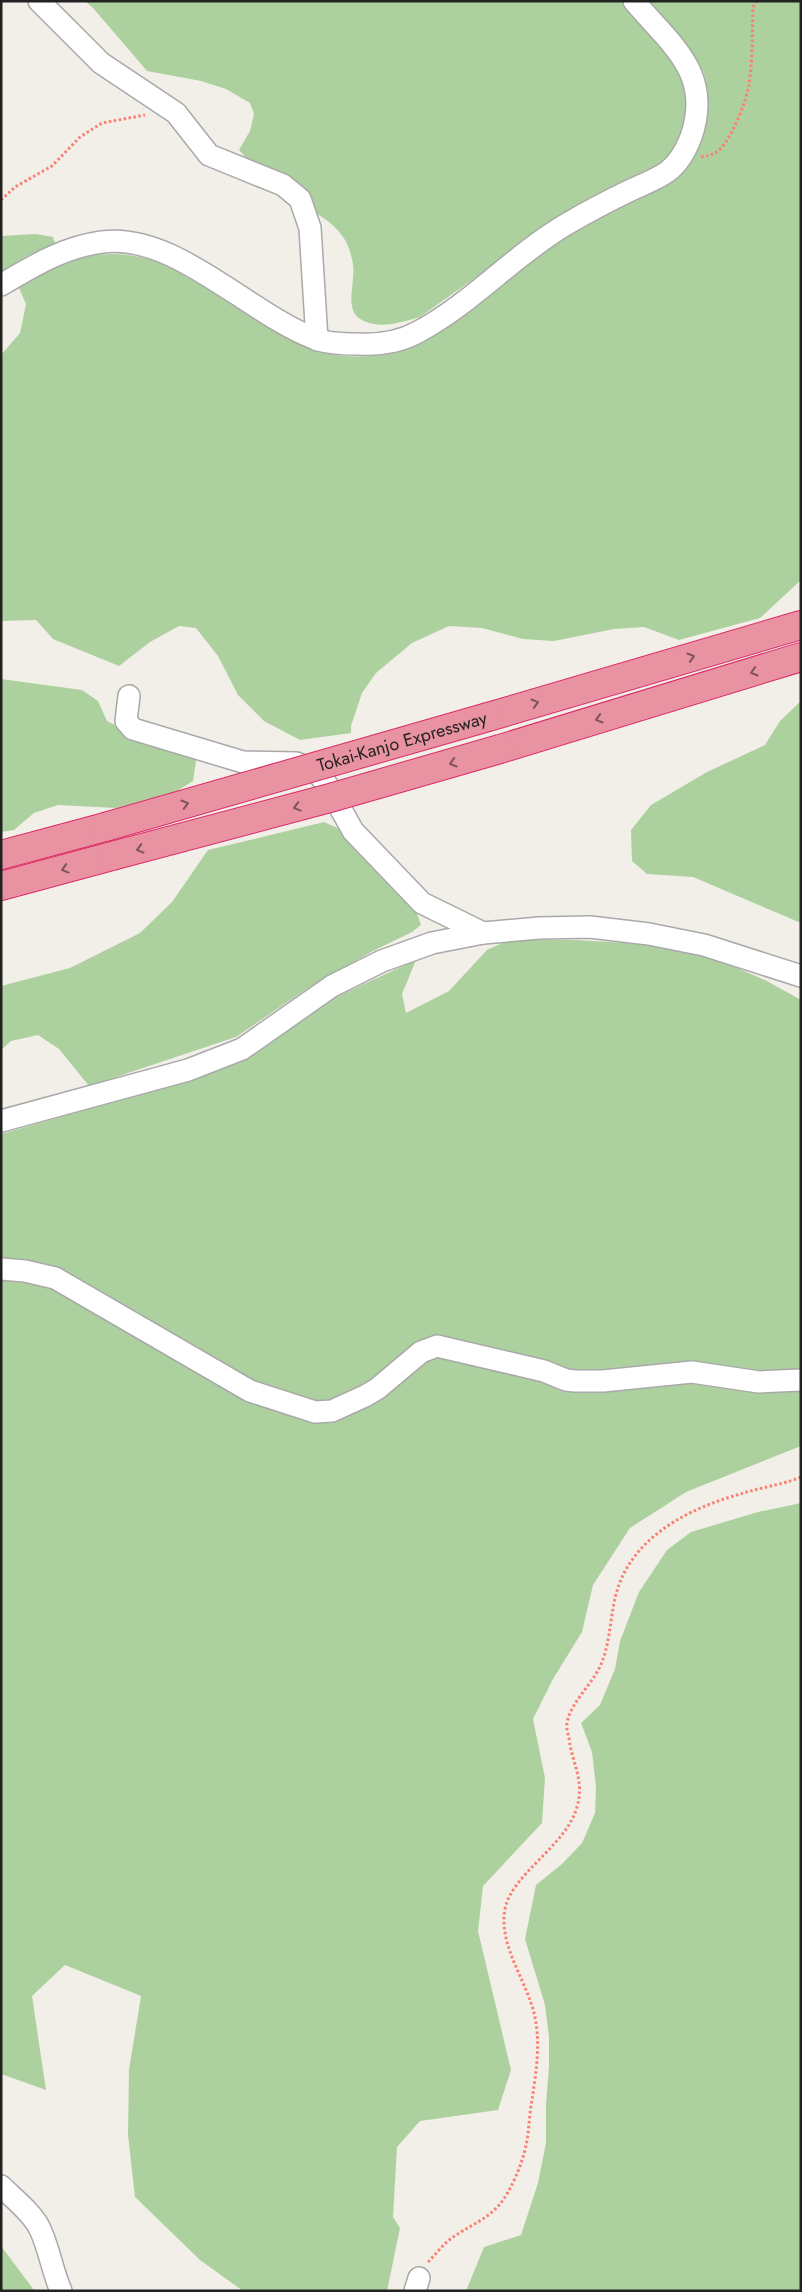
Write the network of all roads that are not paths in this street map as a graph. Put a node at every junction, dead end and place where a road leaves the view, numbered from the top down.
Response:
1 (40, 1) edge
2 (634, 1) edge
3 (1, 285) edge
4 (317, 340) junction
5 (801, 625) edge
6 (801, 657) edge
7 (129, 696) dead end
8 (1, 854) edge
9 (1, 886) edge
10 (483, 934) junction
11 (801, 976) edge
12 (1, 1121) edge
13 (1, 1269) edge
14 (801, 1380) edge
15 (1, 2186) edge
16 (60, 2291) edge

1 - 4 street
2 - 4 street
3 - 4 street
8 -> 5 highway, Tokai-Kanjo Expressway, bridge
6 -> 9 highway, Tokai-Kanjo Expressway, bridge
7 - 10 street
10 - 11 street
10 - 12 street
13 - 14 street
15 - 16 street

